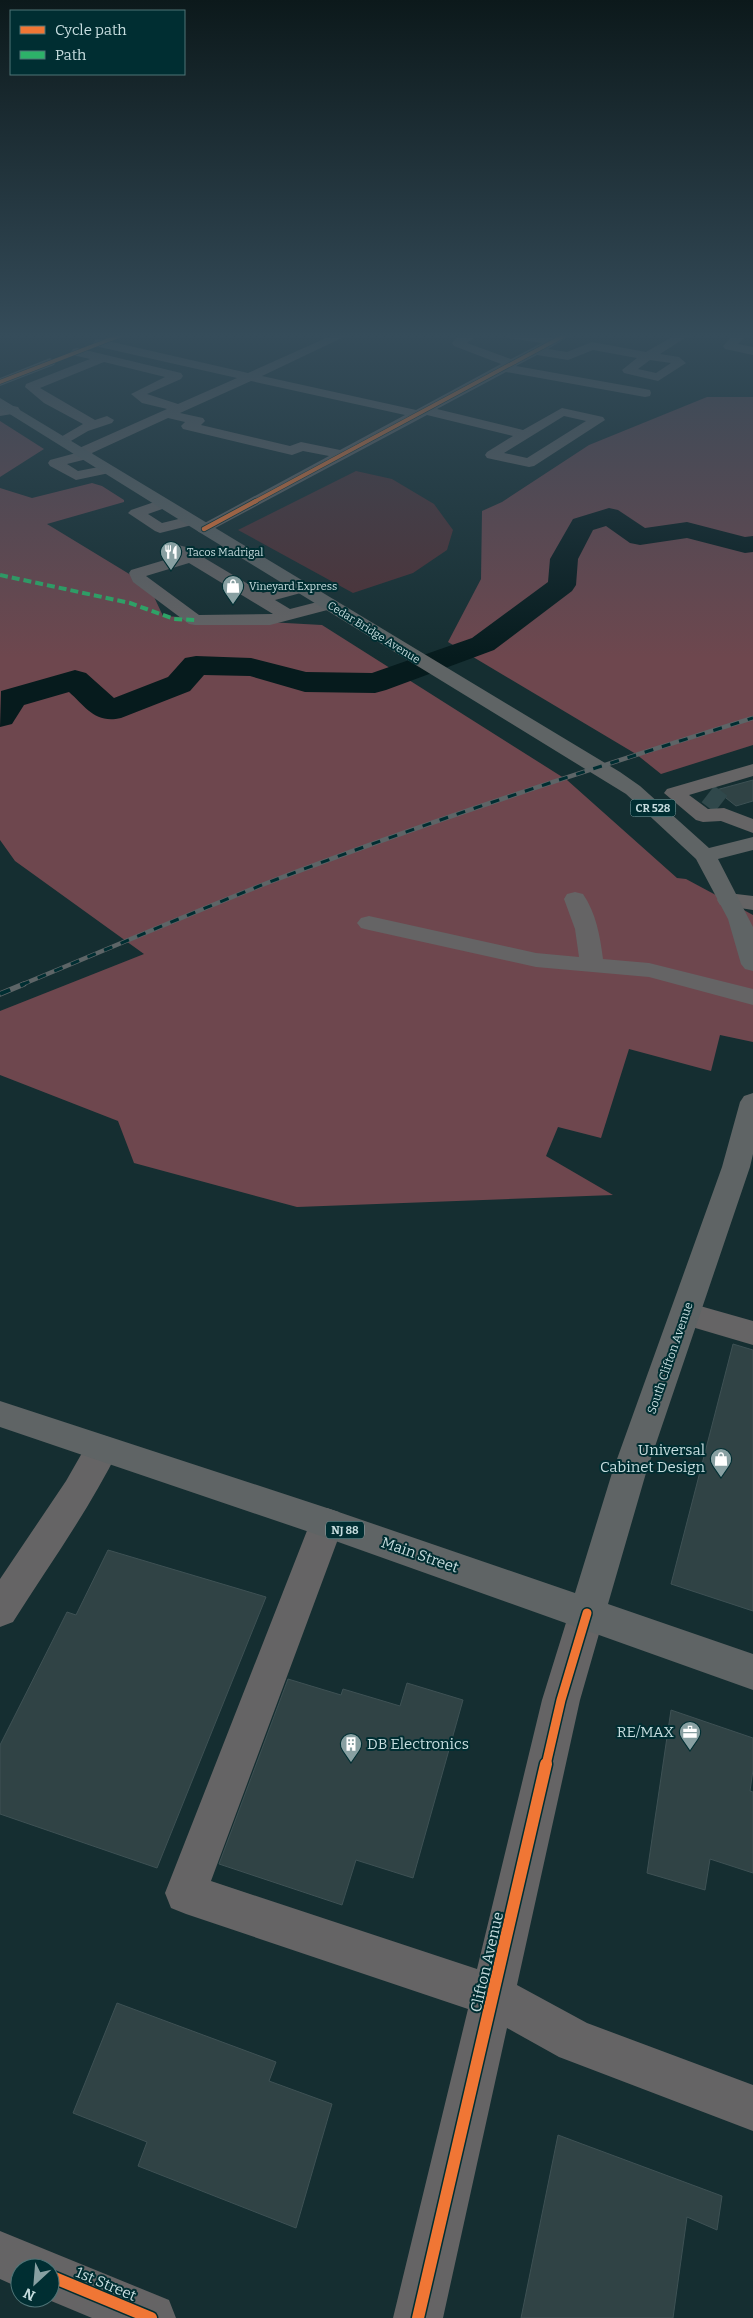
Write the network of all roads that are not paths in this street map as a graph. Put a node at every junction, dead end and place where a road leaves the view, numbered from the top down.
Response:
1 (66, 442) edge
2 (107, 442) edge
3 (255, 442) edge
4 (364, 442) edge
5 (513, 442) edge
6 (562, 442) edge
7 (84, 453) junction
8 (340, 455) junction
9 (109, 469) junction
10 (163, 504) junction
11 (198, 525) junction
12 (191, 557) junction
13 (129, 559) dead end
14 (302, 587) junction
15 (261, 599) junction
16 (329, 604) junction
17 (287, 615) junction
18 (753, 770) edge
19 (705, 801) junction
20 (753, 804) edge
21 (657, 812) junction
22 (753, 827) edge
23 (753, 843) edge
24 (705, 856) junction
25 (574, 899) dead end
26 (728, 900) junction
27 (753, 903) edge
28 (369, 923) dead end
29 (592, 964) junction
30 (753, 964) edge
31 (753, 997) edge
32 (753, 1102) edge
33 (744, 1169) edge
34 (686, 1314) junction
35 (753, 1333) edge
36 (0, 1414) edge
37 (102, 1449) junction
38 (327, 1523) junction
39 (0, 1610) edge
40 (587, 1614) junction
41 (753, 1672) edge
42 (493, 1996) junction
43 (753, 2108) edge
44 (60, 2280) edge
45 (151, 2318) edge
46 (418, 2318) edge

1 - 7 main road, Cedar Bridge Avenue / CR 528
2 - 7 street
3 - 8 street
4 - 8 street
5 - 6 street
7 - 9 main road, Cedar Bridge Avenue / CR 528
7 - 9 street
8 - 11 street
9 - 10 main road, Cedar Bridge Avenue / CR 528
10 - 11 main road, Cedar Bridge Avenue / CR 528
10 - 11 street
11 - 14 main road, Cedar Bridge Avenue / CR 528
12 - 13 street
12 - 15 street
12 - 17 street
14 - 15 street
14 - 16 main road, Cedar Bridge Avenue / CR 528
15 - 17 street
16 - 17 street
16 - 21 main road, Cedar Bridge Avenue / CR 528
18 - 19 street
19 - 20 street
19 - 21 street
19 - 22 street
21 - 24 main road, CR 528
23 - 24 main road
24 - 26 main road
25 - 29 street
26 - 27 street
26 - 30 main road
28 - 29 street
29 - 31 street
32 - 33 main road, South Clifton Avenue
33 - 34 main road, South Clifton Avenue
34 - 35 street
34 - 40 main road, South Clifton Avenue
36 - 37 main road, Main Street / NJ 88
37 - 38 main road, Main Street / NJ 88
37 - 39 street
38 - 40 main road, Main Street / NJ 88
38 - 42 street
40 - 41 main road, Main Street / NJ 88
40 - 42 street, Clifton Avenue
42 - 43 street
42 - 46 street, Clifton Avenue
44 - 45 street, 1st Street

